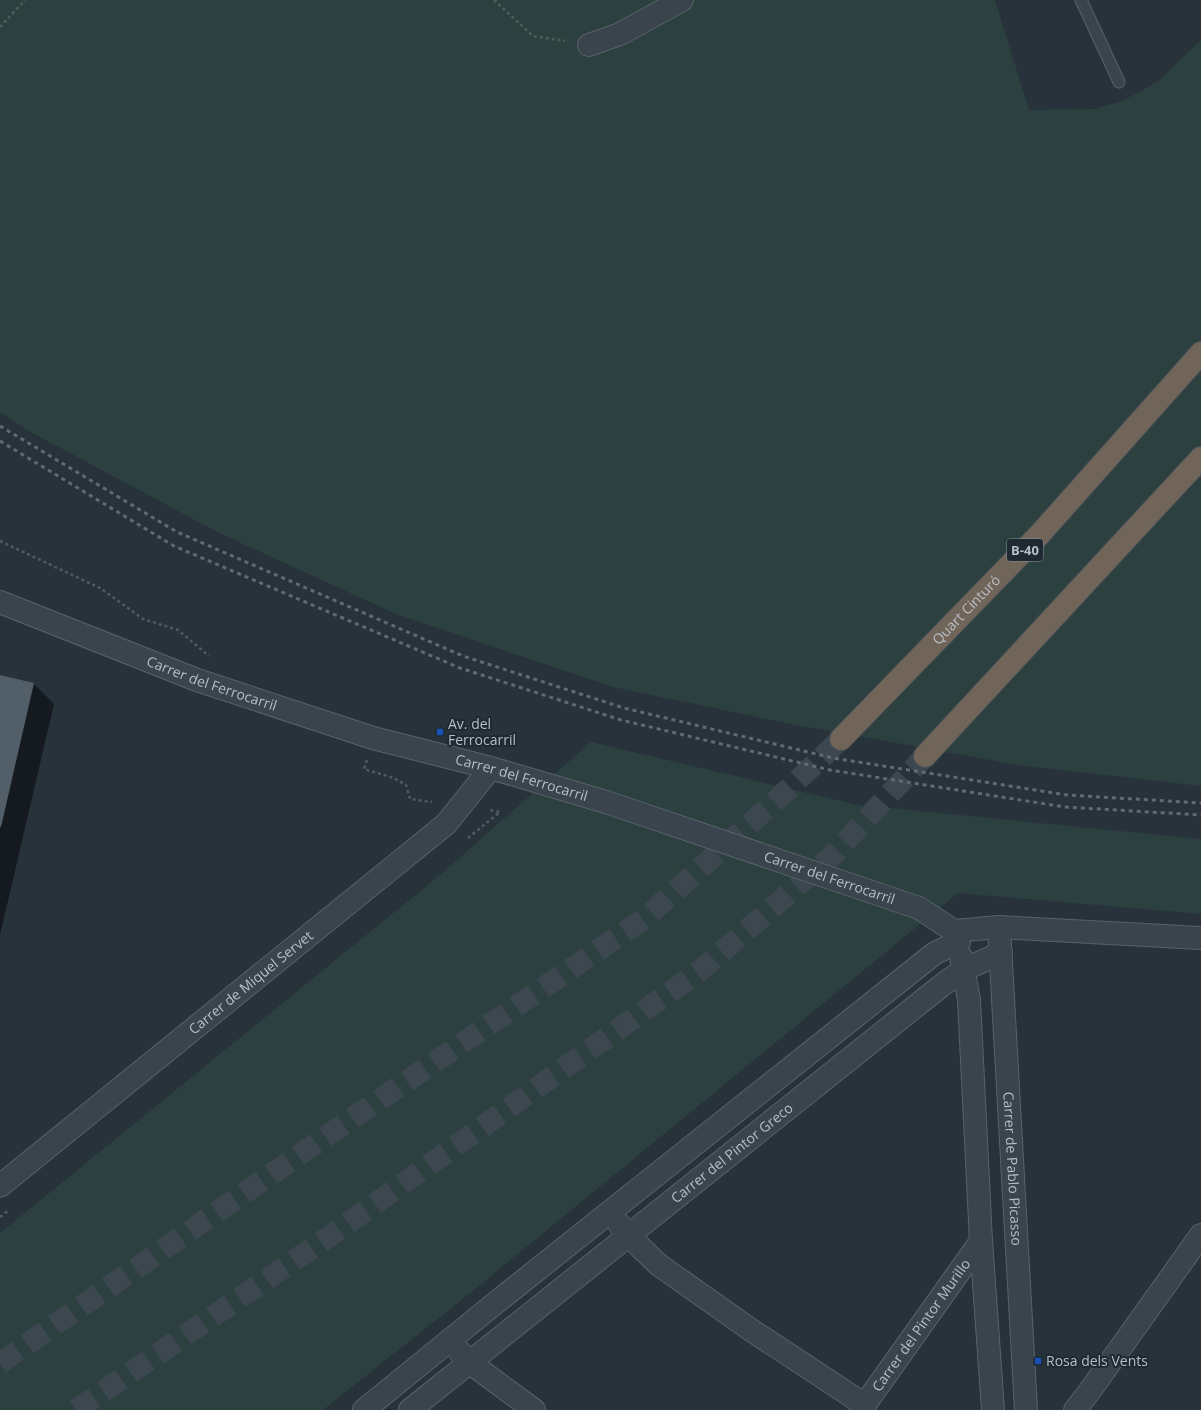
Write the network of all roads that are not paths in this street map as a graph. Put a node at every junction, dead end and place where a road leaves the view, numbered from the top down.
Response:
1 (682, 0) edge
2 (1081, 0) edge
3 (589, 45) road end
4 (1119, 82) dead end
5 (1201, 353) edge
6 (1201, 458) edge
7 (0, 602) edge
8 (841, 739) tunnel mouth
9 (925, 756) tunnel mouth
10 (491, 768) junction
11 (1010, 927) junction
12 (957, 937) junction
13 (1201, 938) edge
14 (1001, 953) junction
15 (963, 970) junction
16 (0, 1186) edge
17 (610, 1212) junction
18 (629, 1235) junction
19 (1201, 1235) edge
20 (980, 1241) junction
21 (449, 1340) junction
22 (469, 1362) junction
23 (863, 1407) edge
24 (529, 1409) edge
25 (364, 1410) edge
26 (410, 1410) edge
27 (993, 1410) edge
28 (1026, 1410) edge
29 (1075, 1410) edge

1 - 3 street
2 - 4 lane
5 - 8 highway, Quart Cinturó / B-40
6 - 9 highway
7 - 10 street, Carrer del Ferrocarril
10 - 12 street, Carrer del Ferrocarril, bridge
10 - 16 street, Carrer de Miquel Servet
11 - 12 street
11 - 13 street
11 - 14 street, Carrer de Pablo Picasso
12 - 15 street
12 - 17 street
14 - 15 street, Carrer del Pintor Greco
14 - 28 street, Carrer de Pablo Picasso
15 - 18 street, Carrer del Pintor Greco
15 - 20 street
17 - 18 street
17 - 21 street
18 - 22 street, Carrer del Pintor Greco
18 - 23 street
19 - 29 street
20 - 23 street, Carrer del Pintor Murillo
20 - 27 street
21 - 22 street
21 - 25 street
22 - 24 street
22 - 26 street, Carrer del Pintor Greco

